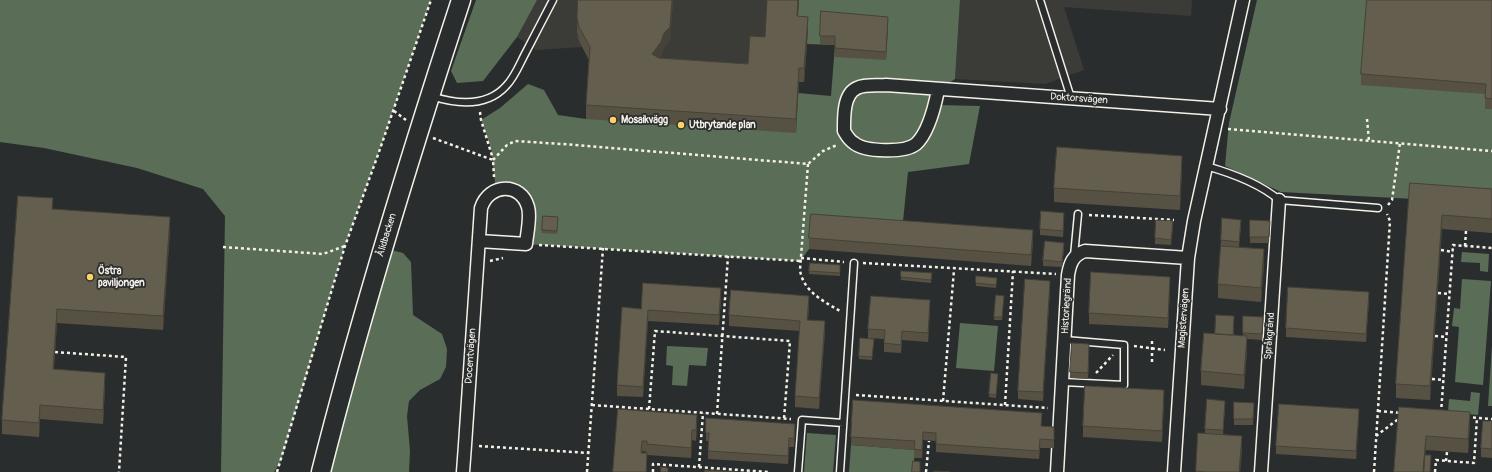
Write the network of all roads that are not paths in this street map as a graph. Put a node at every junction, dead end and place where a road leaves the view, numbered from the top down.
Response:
1 (461, 0) edge
2 (553, 0) edge
3 (1040, 0) edge
4 (1243, 0) edge
5 (938, 90) junction
6 (430, 95) junction
7 (1071, 98) junction
8 (1220, 109) junction
9 (1206, 166) junction
10 (1279, 200) junction
11 (1381, 209) road end
12 (1078, 214) road end
13 (479, 241) junction
14 (1074, 256) junction
15 (1188, 258) junction
16 (854, 263) road end
17 (1065, 340) junction
18 (1063, 382) junction
19 (843, 423) junction
20 (321, 472) edge
21 (463, 472) edge
22 (798, 472) edge
23 (840, 472) edge
24 (1057, 472) edge
25 (1174, 472) edge
26 (1261, 472) edge

1 - 6 main road, Ålidbacken
2 - 6 lane
3 - 7 lane
4 - 8 street, Magistervägen
5 - 5 street, Doktorsvägen
5 - 7 street, Doktorsvägen
6 - 20 main road, Ålidbacken
7 - 8 street, Doktorsvägen
8 - 9 street, Magistervägen
9 - 10 lane
9 - 15 street, Magistervägen
10 - 11 lane
10 - 26 street, Språkgränd
12 - 14 lane
13 - 13 street, Docentvägen
13 - 21 street, Docentvägen
14 - 15 street
14 - 17 street, Historiegränd
15 - 25 street, Magistervägen
16 - 19 lane
17 - 18 street, Historiegränd
17 - 18 lane
18 - 24 street, Historiegränd
19 - 22 lane
19 - 23 lane

